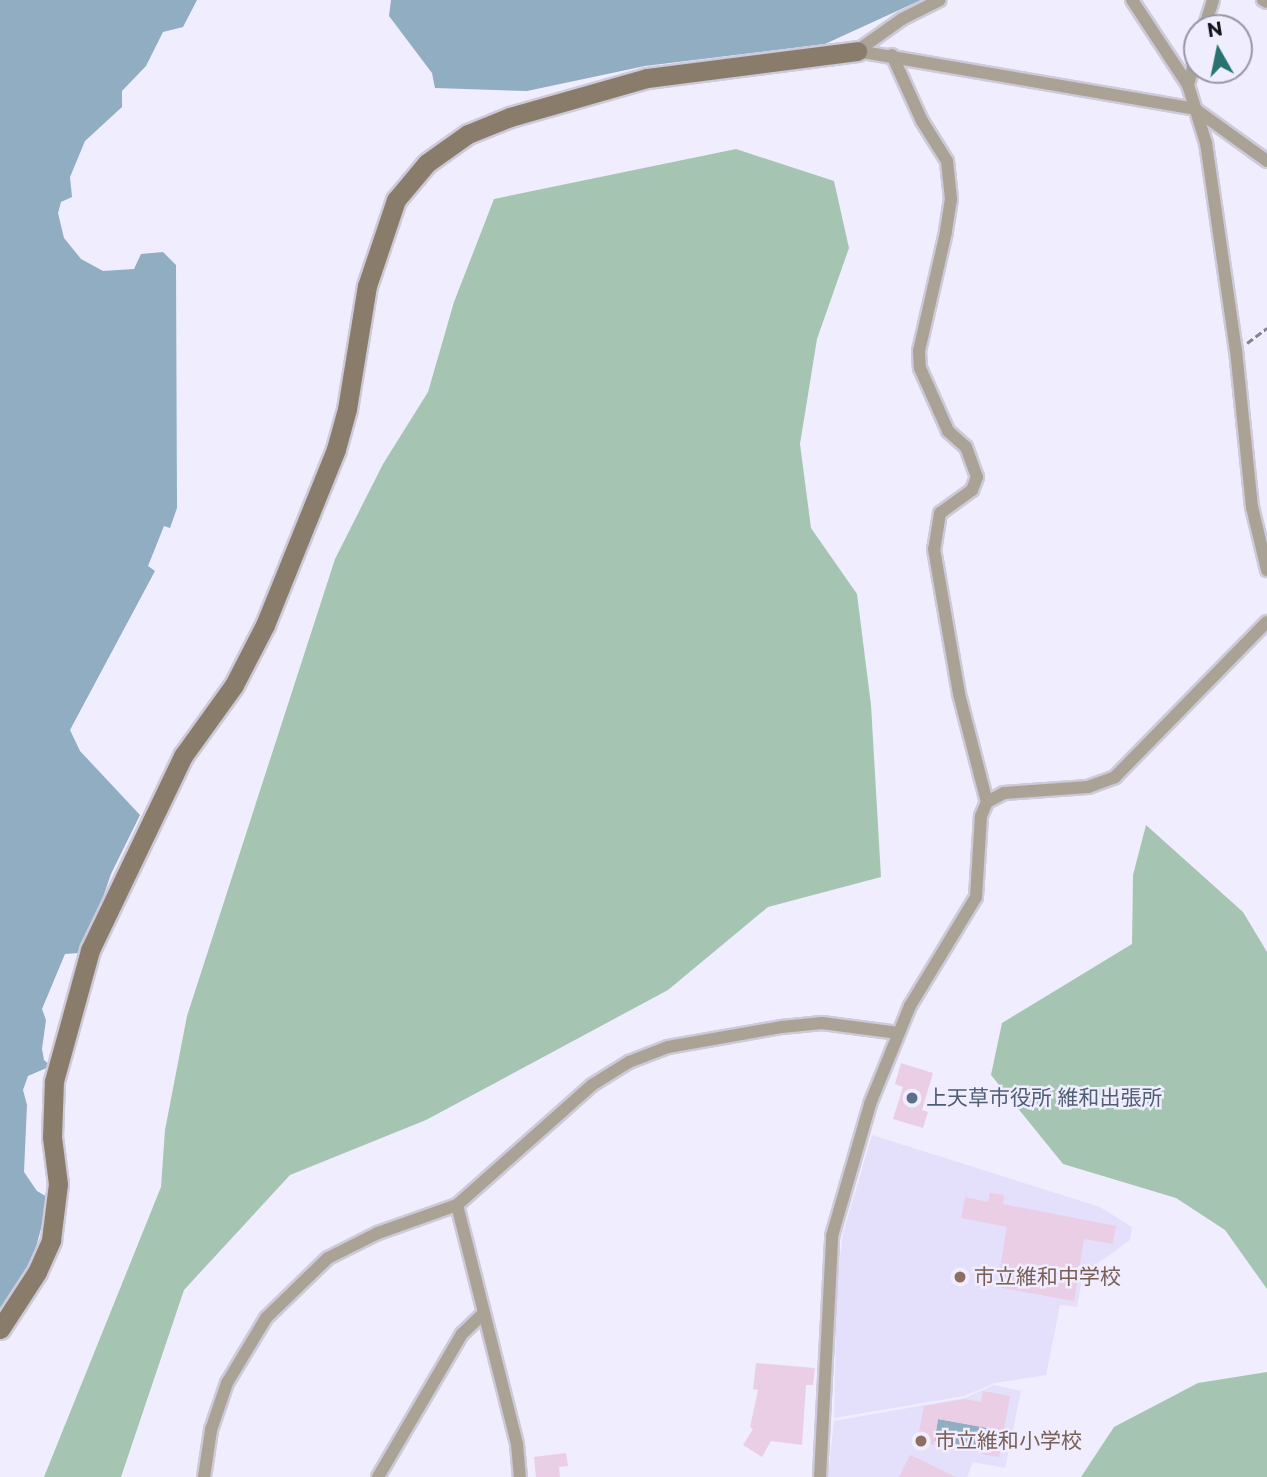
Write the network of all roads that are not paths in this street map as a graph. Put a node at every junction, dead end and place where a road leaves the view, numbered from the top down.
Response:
1 (940, 0) edge
2 (1132, 0) edge
3 (857, 51) junction
4 (892, 55) junction
5 (1188, 85) joint
6 (1195, 109) junction
7 (1267, 161) edge
8 (1267, 570) edge
9 (1267, 622) edge
10 (987, 803) junction
11 (898, 1033) junction
12 (457, 1205) junction
13 (483, 1314) junction
14 (0, 1329) edge
15 (206, 1476) edge
16 (378, 1477) edge
17 (520, 1477) edge
18 (820, 1477) edge

1 - 3 street
2 - 5 street
3 - 4 street
3 - 14 street
4 - 6 street
4 - 10 street
5 - 6 street
6 - 7 street
6 - 8 street
9 - 10 street
10 - 11 street
11 - 12 street
11 - 18 street
12 - 13 street
12 - 15 street
13 - 16 street
13 - 17 street

